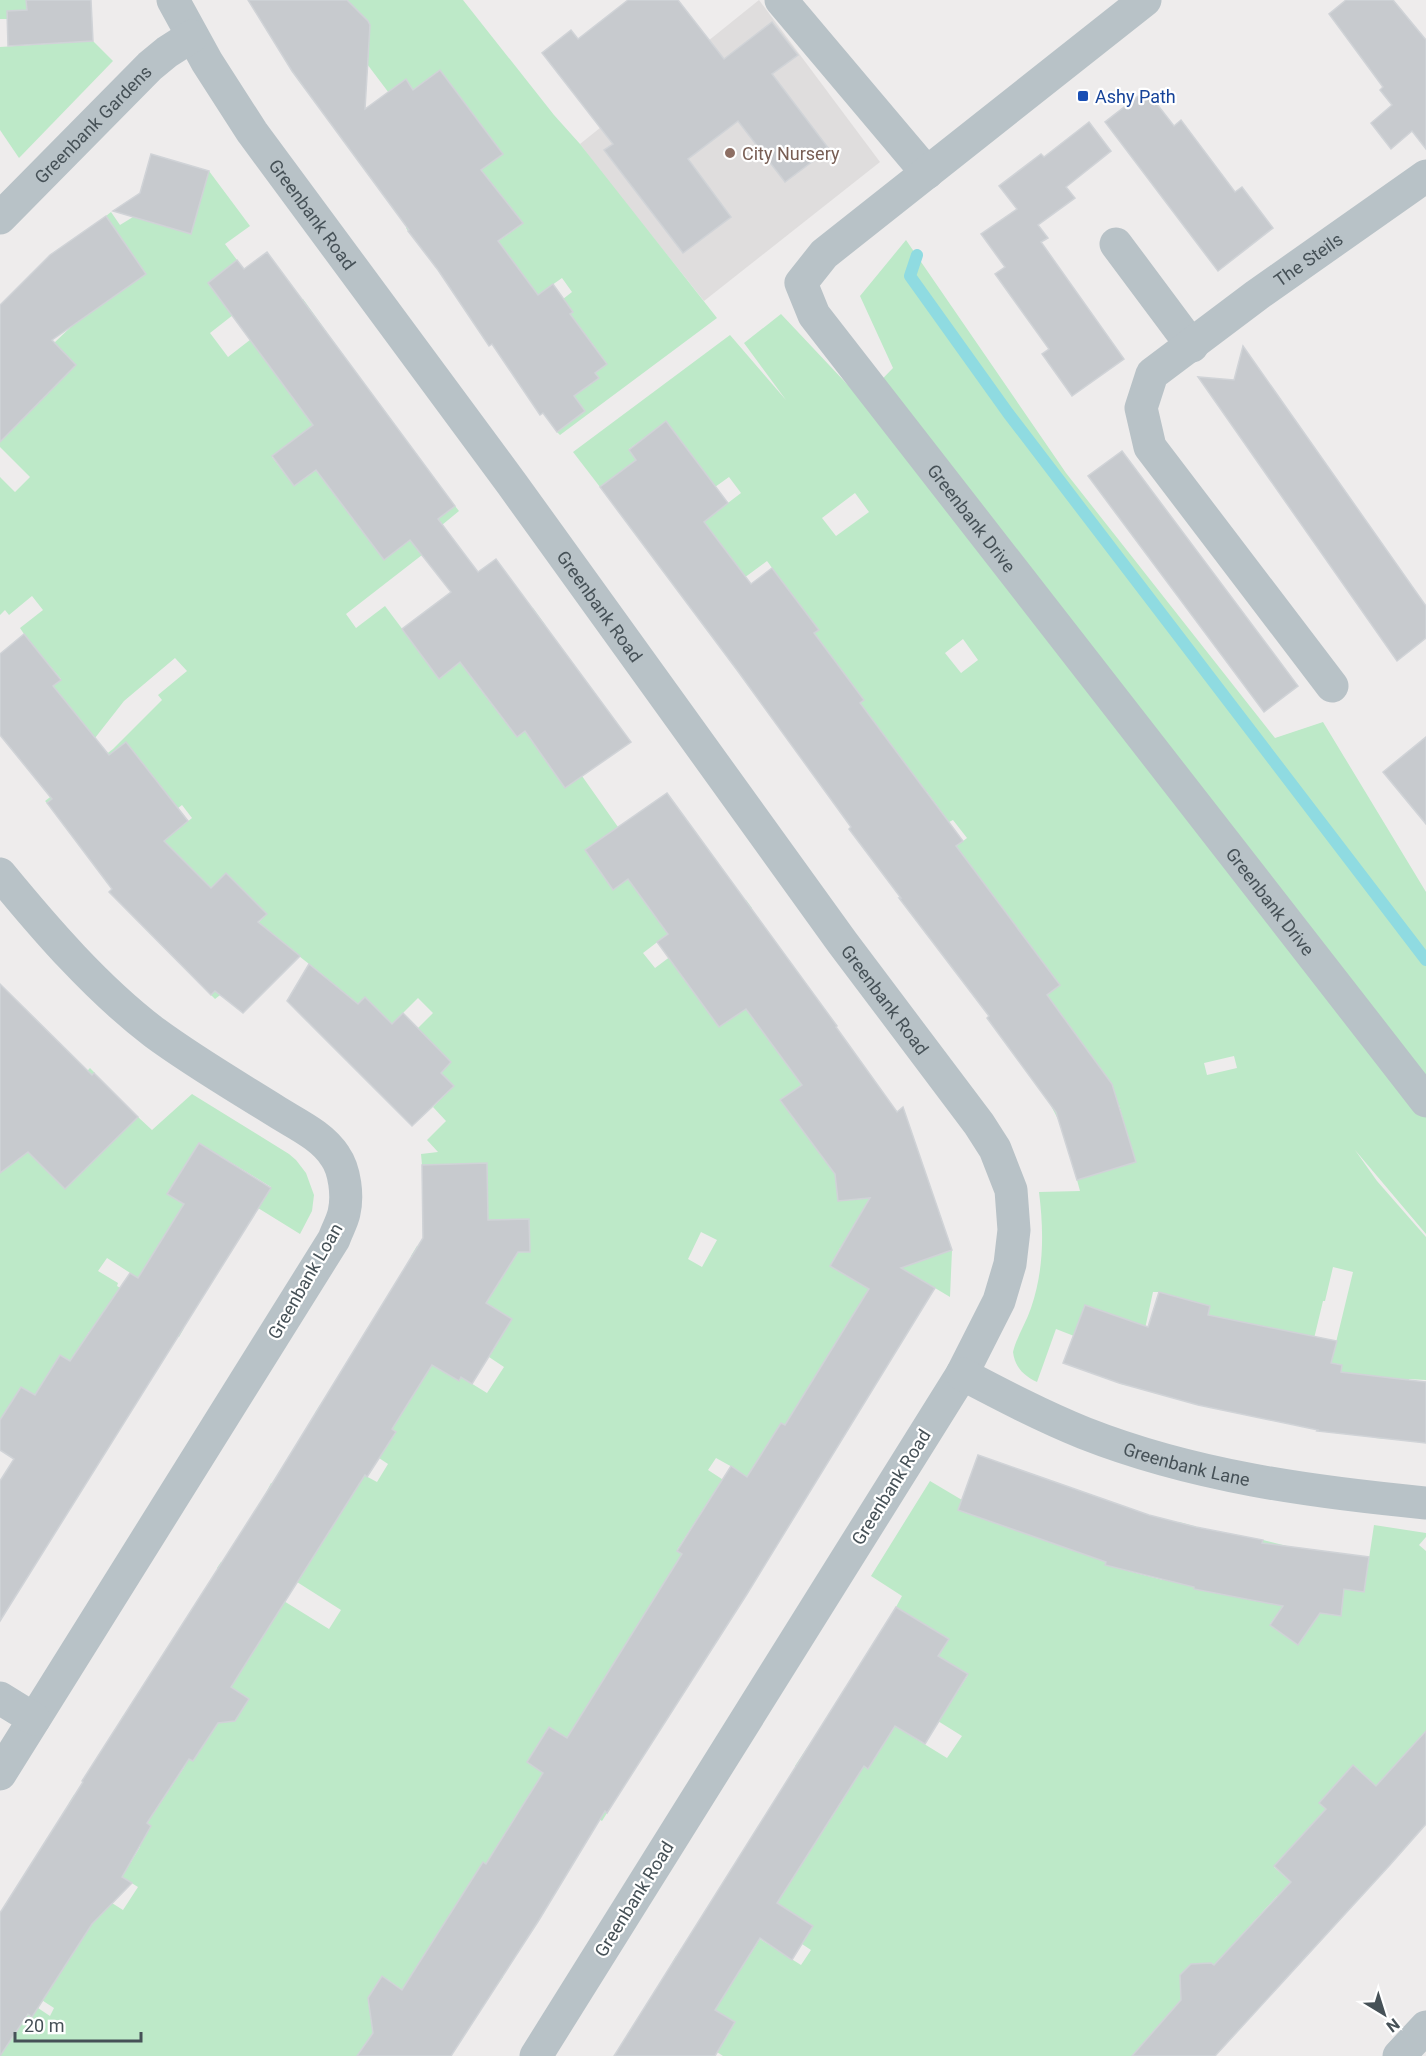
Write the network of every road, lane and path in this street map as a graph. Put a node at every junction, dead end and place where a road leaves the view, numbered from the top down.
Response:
1 (172, 0) edge
2 (781, 0) edge
3 (1125, 6) edge
4 (192, 36) junction
5 (927, 173) junction
6 (1426, 176) edge
7 (0, 218) edge
8 (1116, 244) dead end
9 (1192, 346) junction
10 (1332, 686) dead end
11 (0, 874) edge
12 (1426, 1101) edge
13 (962, 1374) junction
14 (1426, 1503) edge
15 (0, 1698) edge
16 (34, 1719) junction
17 (0, 1774) edge
18 (1426, 2027) edge
19 (536, 2056) edge
20 (1399, 2056) edge

1 - 4 street, Greenbank Road
2 - 5 street
3 - 5 street, Greenbank Drive
4 - 7 street, Greenbank Gardens
4 - 13 street, Greenbank Road
5 - 12 street, Greenbank Drive
6 - 9 street, The Steils
8 - 9 street
9 - 10 street, The Steils
11 - 16 street, Greenbank Loan
13 - 14 street, Greenbank Lane
13 - 19 street, Greenbank Road
15 - 16 street
16 - 17 street, Greenbank Loan
18 - 20 street

